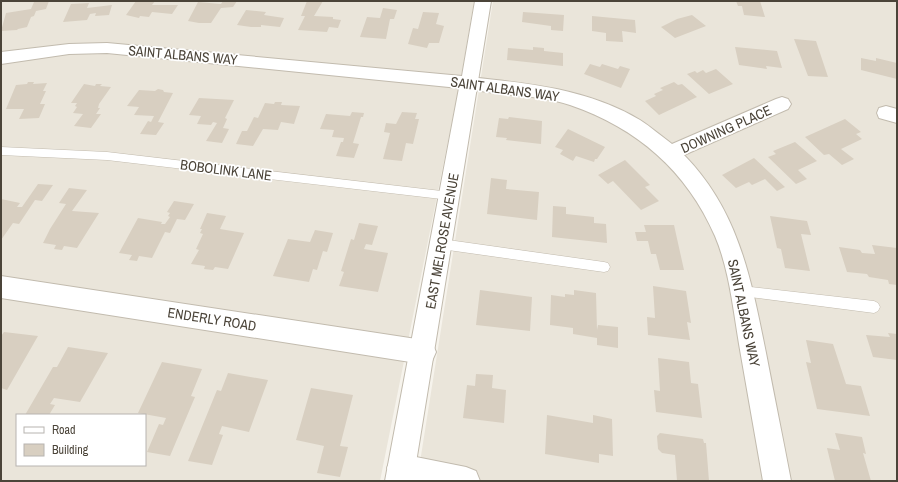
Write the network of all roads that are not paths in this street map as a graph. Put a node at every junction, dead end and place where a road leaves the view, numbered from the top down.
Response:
1 (483, 1) edge
2 (1, 58) edge
3 (469, 83) junction
4 (782, 104) dead end
5 (1, 150) edge
6 (670, 153) junction
7 (450, 196) junction
8 (441, 244) junction
9 (604, 267) dead end
10 (1, 287) edge
11 (742, 291) junction
12 (874, 307) dead end
13 (423, 352) junction
14 (400, 474) edge
15 (466, 481) edge
16 (777, 481) edge

1 - 3 street, EAST MELROSE AVENUE
2 - 3 street, SAINT ALBANS WAY
3 - 6 street, SAINT ALBANS WAY
3 - 7 street, EAST MELROSE AVENUE
4 - 6 street, DOWNING PLACE
5 - 7 lane, BOBOLINK LANE
6 - 11 street, SAINT ALBANS WAY
7 - 8 street, EAST MELROSE AVENUE
8 - 9 lane
8 - 13 street, EAST MELROSE AVENUE
10 - 13 street, ENDERLY ROAD
11 - 12 lane
11 - 16 street, SAINT ALBANS WAY
13 - 14 street, EAST MELROSE AVENUE
14 - 15 street

